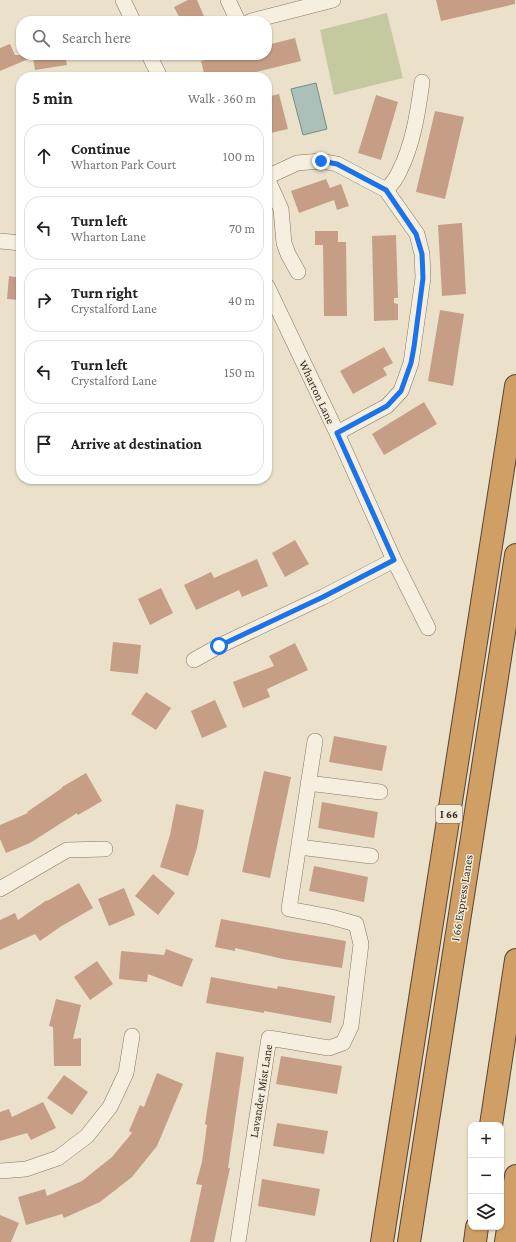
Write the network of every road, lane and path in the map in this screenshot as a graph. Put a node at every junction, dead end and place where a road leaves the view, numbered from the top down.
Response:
1 (123, 0) edge
2 (228, 0) edge
3 (333, 0) edge
4 (131, 16) edge
5 (236, 16) edge
6 (271, 16) edge
7 (152, 60) edge
8 (158, 72) edge
9 (422, 82) dead end
10 (272, 176) edge
11 (272, 189) edge
12 (386, 190) junction
13 (0, 241) edge
14 (16, 243) edge
15 (298, 272) dead end
16 (272, 296) edge
17 (516, 386) edge
18 (337, 433) junction
19 (516, 554) edge
20 (394, 560) junction
21 (428, 628) dead end
22 (194, 660) dead end
23 (315, 741) dead end
24 (308, 782) junction
25 (380, 792) dead end
26 (298, 847) junction
27 (105, 849) dead end
28 (371, 856) dead end
29 (0, 889) edge
30 (516, 960) edge
31 (132, 1036) dead end
32 (491, 1122) edge
33 (0, 1171) edge
34 (516, 1176) edge
35 (477, 1230) edge
36 (238, 1242) edge
37 (382, 1242) edge
38 (409, 1242) edge
39 (475, 1242) edge
40 (506, 1242) edge

1 - 4 street
2 - 5 street
3 - 6 street
7 - 8 street
9 - 12 street
10 - 12 street
11 - 15 street
12 - 18 street
13 - 14 street
16 - 18 street, Wharton Lane
17 - 37 highway, I 66
18 - 20 street, Wharton Lane
19 - 38 highway, I 66 Express Lanes
20 - 21 street, Wharton Lane
20 - 22 street
23 - 24 street, Lavander Mist Lane
24 - 25 street
24 - 26 street, Lavander Mist Lane
26 - 28 street
26 - 36 street, Lavander Mist Lane
27 - 29 street
30 - 32 highway
31 - 33 street
34 - 40 highway
35 - 39 highway

